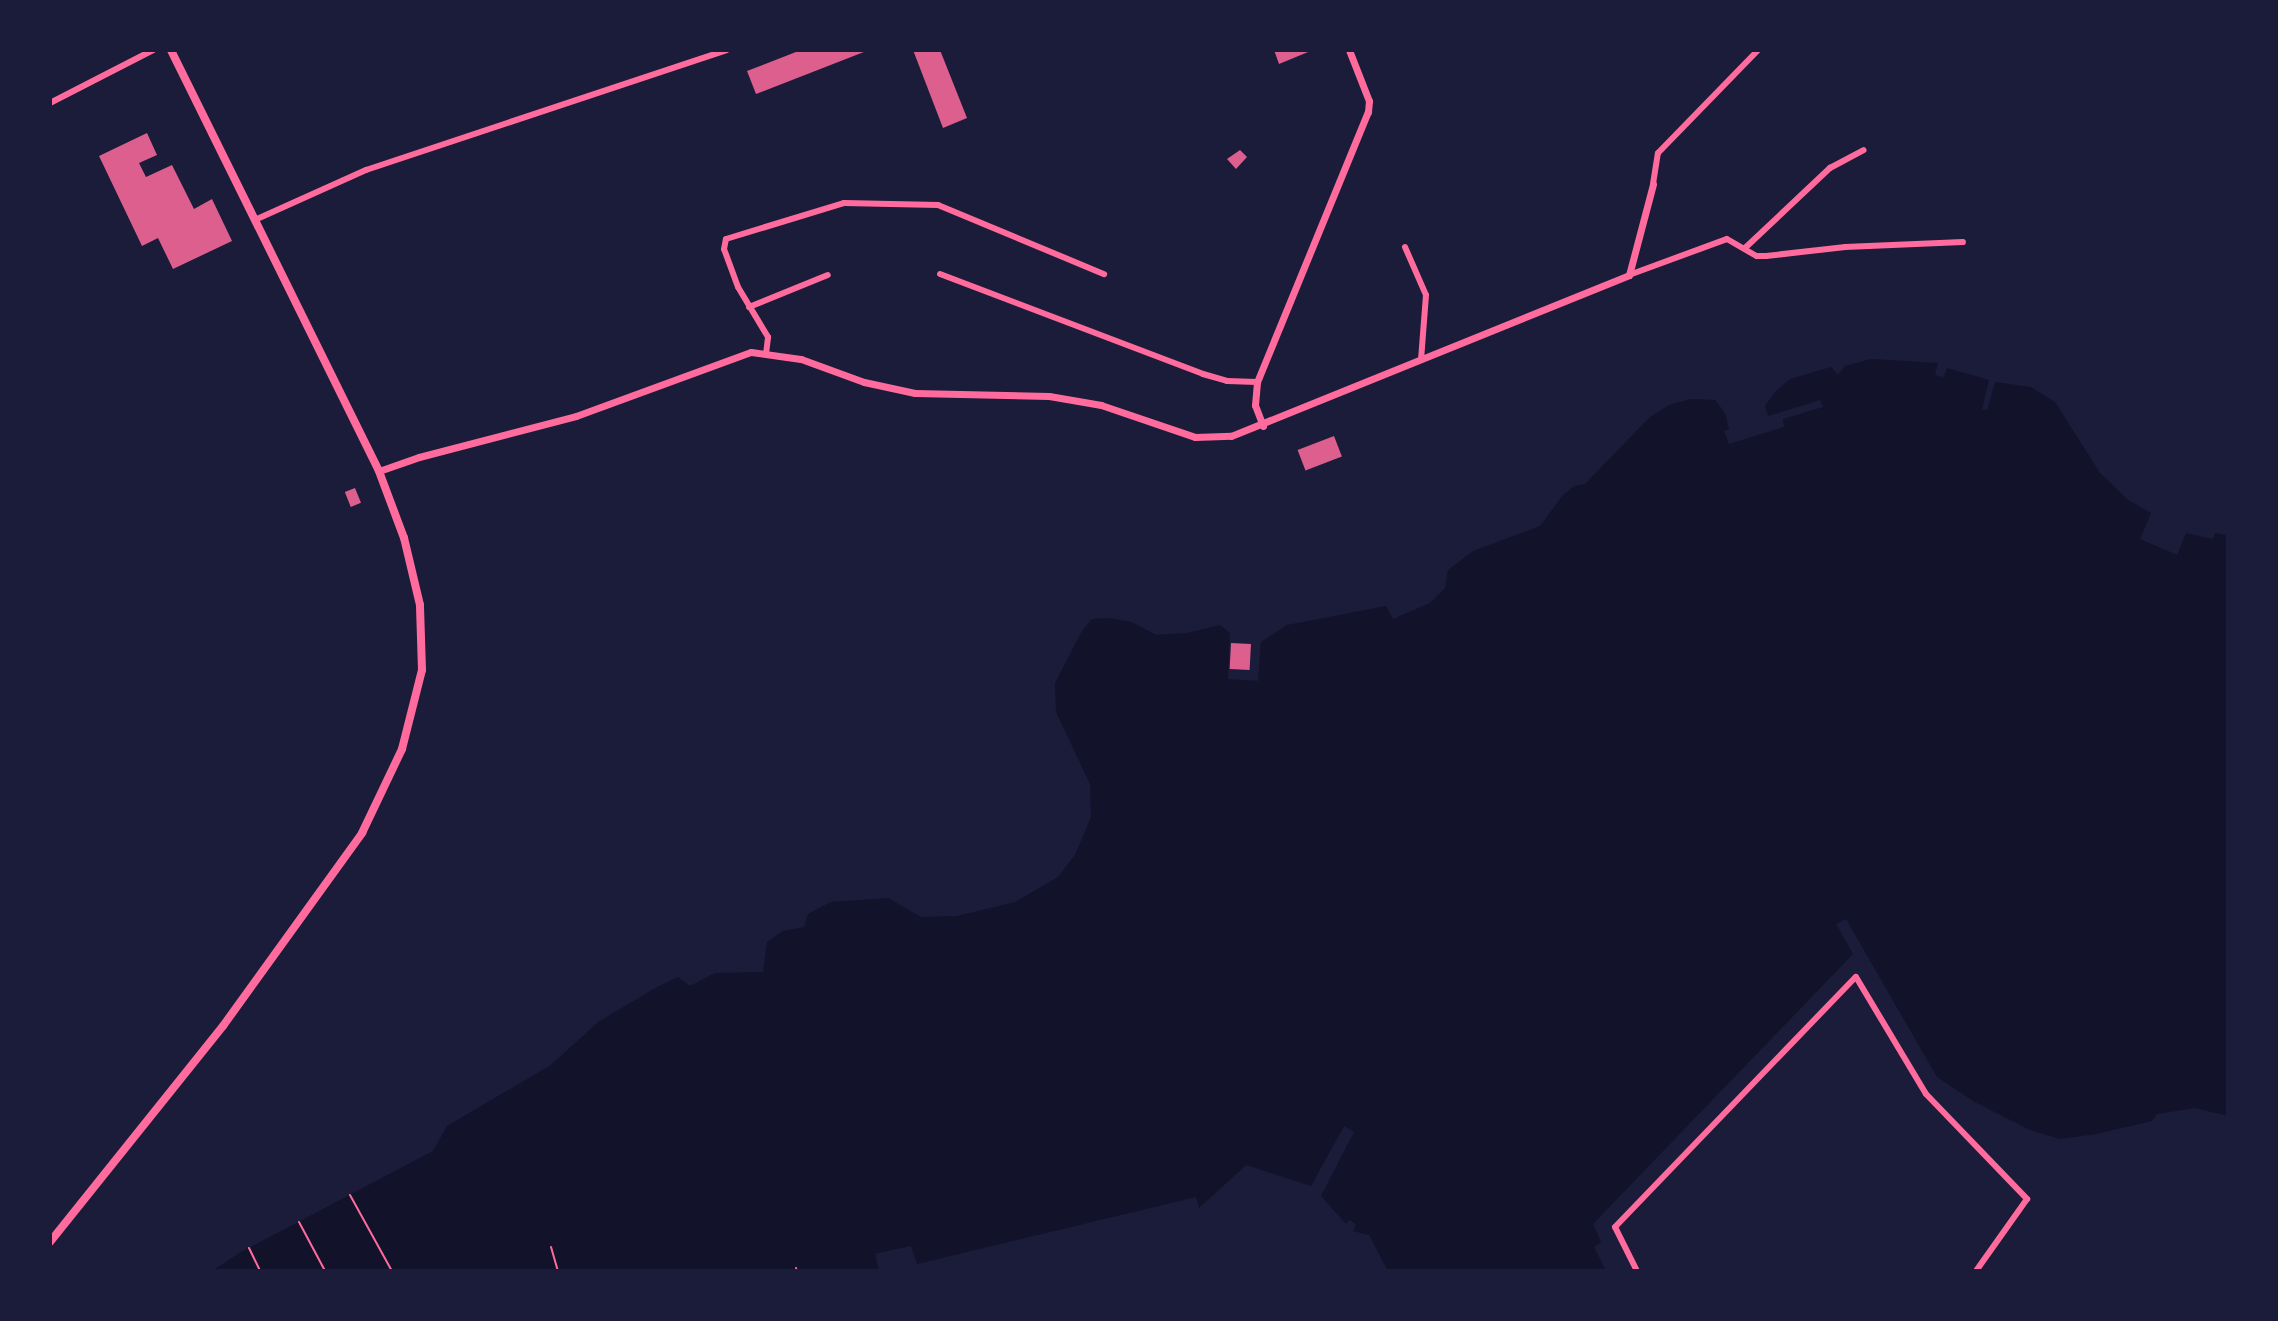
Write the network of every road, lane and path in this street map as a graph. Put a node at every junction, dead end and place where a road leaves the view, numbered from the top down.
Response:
1 (153, 50) edge
2 (171, 50) edge
3 (727, 50) edge
4 (1349, 50) edge
5 (1758, 50) edge
6 (50, 103) edge
7 (1864, 150) dead end
8 (1653, 184) joint
9 (257, 219) junction
10 (1963, 242) dead end
11 (1405, 247) dead end
12 (1745, 248) junction
13 (940, 274) dead end
14 (1104, 274) dead end
15 (828, 275) dead end
16 (1629, 275) junction
17 (749, 307) junction
18 (766, 354) junction
19 (1421, 360) junction
20 (1257, 382) junction
21 (1263, 426) junction
22 (379, 471) junction
23 (350, 1195) dead end
24 (299, 1222) dead end
25 (50, 1242) edge
26 (551, 1247) dead end
27 (249, 1248) dead end
28 (260, 1271) edge
29 (325, 1271) edge
30 (392, 1271) edge
31 (558, 1271) edge
32 (1637, 1271) edge
33 (1976, 1271) edge

1 - 6 street
2 - 9 main road
3 - 9 street
4 - 20 street
5 - 8 street
7 - 12 street
8 - 16 street
9 - 22 main road
10 - 12 street
11 - 19 street
12 - 16 street
13 - 20 street
14 - 17 street
15 - 17 street
16 - 19 street
17 - 18 street
18 - 21 street
18 - 22 street
19 - 21 street
20 - 21 street
22 - 25 main road
23 - 30 path
24 - 29 path
26 - 31 path
27 - 28 path
32 - 33 street

